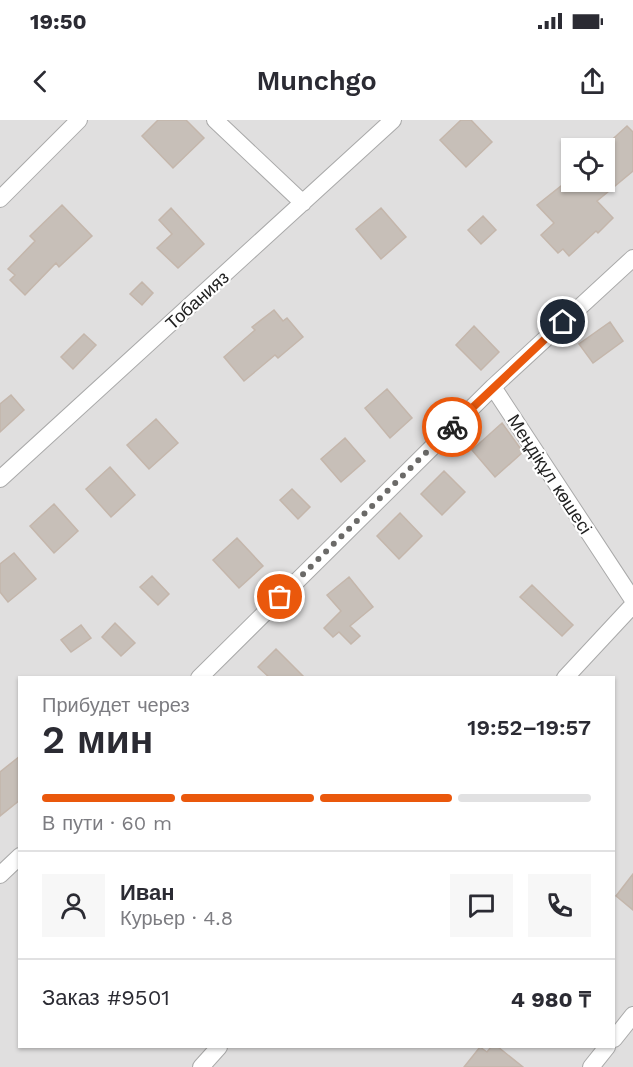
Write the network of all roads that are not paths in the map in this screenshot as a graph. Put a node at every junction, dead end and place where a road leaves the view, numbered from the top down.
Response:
1 (79, 120) edge
2 (215, 120) edge
3 (393, 120) edge
4 (0, 199) edge
5 (303, 203) junction
6 (633, 258) edge
7 (493, 387) junction
8 (0, 479) edge
9 (633, 600) edge
10 (633, 605) edge
11 (201, 676) edge
12 (567, 676) edge
13 (18, 857) edge
14 (0, 875) edge
15 (633, 1015) edge
16 (615, 1038) edge
17 (218, 1048) edge
18 (606, 1048) edge
19 (201, 1067) edge
20 (591, 1067) edge

1 - 4 street
2 - 5 street
3 - 5 street, Тобанияз
5 - 8 street, Тобанияз
6 - 7 street
7 - 9 street, Меңдіқұл көшесі
7 - 11 street
10 - 12 street
13 - 14 street
15 - 16 street
17 - 19 street
18 - 20 street

